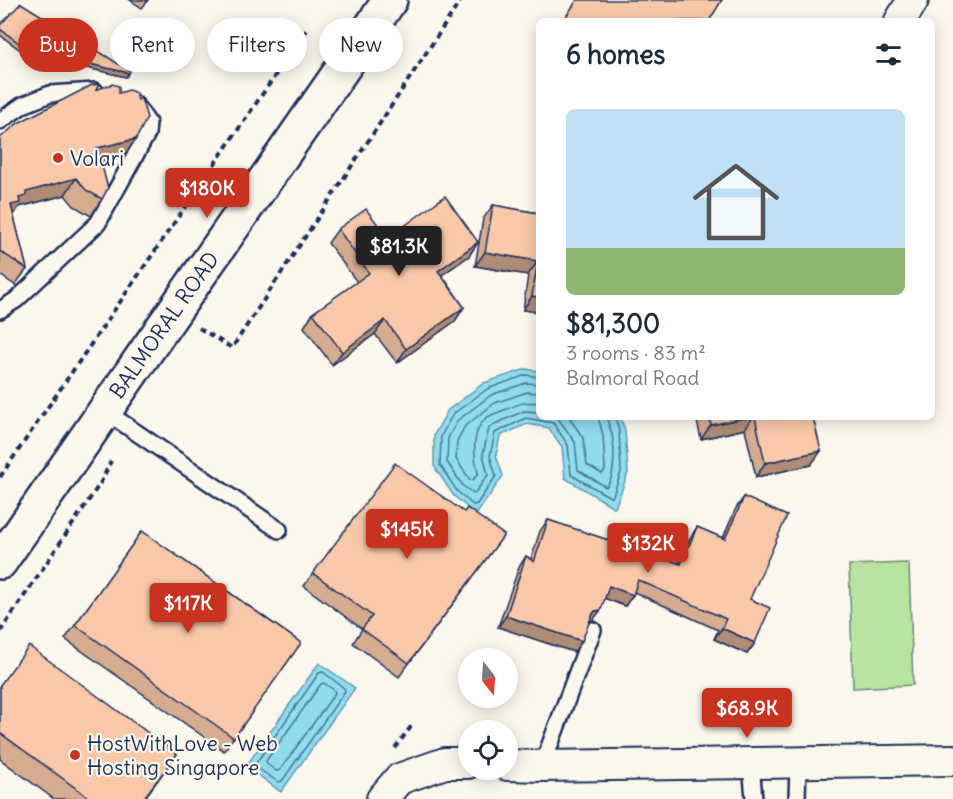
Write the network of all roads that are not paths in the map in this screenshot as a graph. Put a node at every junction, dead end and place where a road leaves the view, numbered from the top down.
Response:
1 (390, 0) edge
2 (913, 0) edge
3 (902, 18) edge
4 (0, 121) edge
5 (0, 310) edge
6 (117, 418) junction
7 (279, 530) dead end
8 (0, 562) edge
9 (593, 630) edge
10 (953, 760) edge
11 (798, 762) junction
12 (751, 763) junction
13 (458, 764) edge
14 (518, 765) edge
15 (542, 766) junction
16 (382, 799) edge
17 (754, 799) edge
18 (797, 799) edge

1 - 6 street, BALMORAL ROAD
2 - 3 street
4 - 5 lane
6 - 7 lane
6 - 8 street, BALMORAL ROAD
9 - 15 lane
10 - 11 street
11 - 12 street
11 - 18 lane
12 - 15 street
12 - 17 lane
13 - 16 street
14 - 15 street

